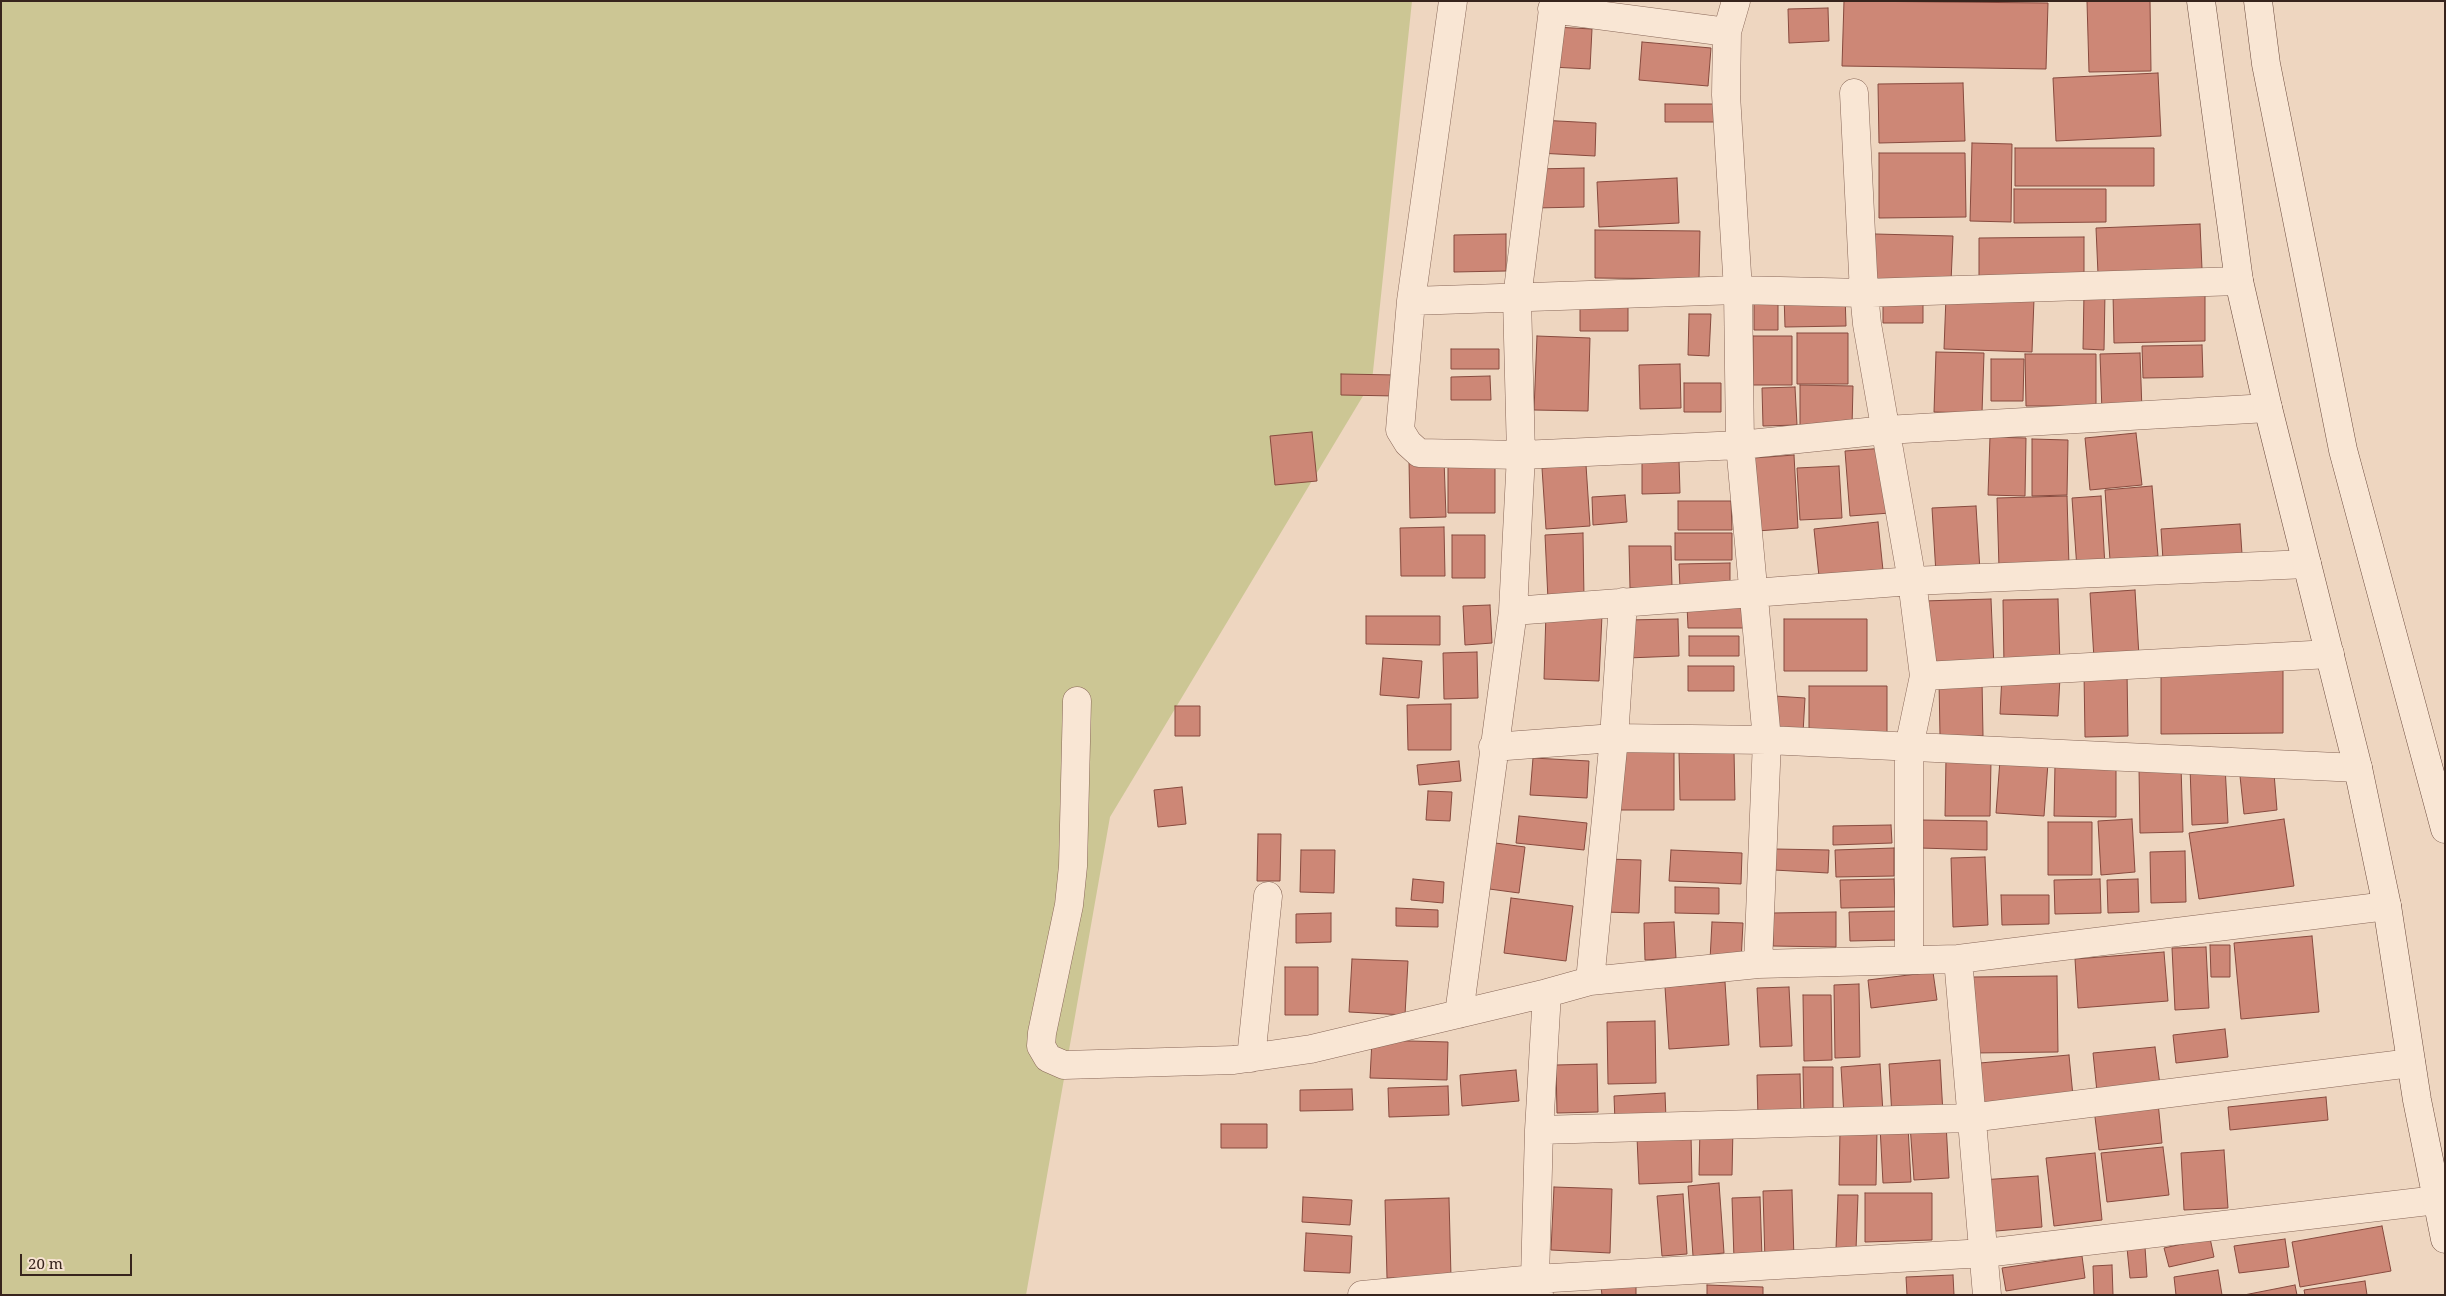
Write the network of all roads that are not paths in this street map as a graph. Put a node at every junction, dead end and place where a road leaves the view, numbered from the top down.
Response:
1 (1453, 1) edge
2 (1736, 1) edge
3 (2201, 1) edge
4 (2258, 1) edge
5 (1553, 5) edge
6 (1727, 32) junction
7 (1854, 92) dead end
8 (2239, 281) junction
9 (1738, 290) junction
10 (1864, 293) junction
11 (1517, 298) junction
12 (1411, 301) junction
13 (2268, 408) junction
14 (1886, 430) junction
15 (1740, 444) junction
16 (1521, 454) junction
17 (2307, 564) junction
18 (1912, 581) junction
19 (1753, 593) junction
20 (1623, 602) junction
21 (1513, 611) junction
22 (2330, 654) junction
23 (1924, 676) junction
24 (1077, 702) dead end
25 (1614, 738) junction
26 (1766, 740) junction
27 (1493, 747) junction
28 (1909, 747) junction
29 (2358, 768) junction
30 (2445, 829) edge
31 (1268, 896) dead end
32 (2387, 906) junction
33 (1958, 959) junction
34 (1909, 960) junction
35 (1758, 964) junction
36 (1590, 981) junction
37 (1547, 993) junction
38 (1459, 1014) junction
39 (1251, 1058) junction
40 (2411, 1063) junction
41 (1970, 1118) junction
42 (1539, 1130) junction
43 (2437, 1200) junction
44 (2445, 1238) edge
45 (1985, 1253) junction
46 (1537, 1287) edge
47 (1362, 1295) edge
48 (1987, 1295) edge

1 - 12 street
2 - 6 street
3 - 8 street
4 - 30 street
5 - 6 street
5 - 11 street
6 - 9 street
7 - 10 street
8 - 10 street
8 - 13 street
9 - 10 street
9 - 11 street
9 - 15 street
10 - 14 street
11 - 12 street
11 - 16 street
12 - 16 street
13 - 14 street
13 - 17 street
14 - 15 street
14 - 18 street
15 - 16 street
15 - 19 street
16 - 21 street
17 - 18 street
17 - 22 street
18 - 19 street
18 - 23 street
19 - 20 street
19 - 26 street
20 - 21 street
20 - 25 street
21 - 27 street
22 - 23 street
22 - 29 street
23 - 28 street
24 - 39 street
25 - 26 street
25 - 27 street
25 - 36 street
26 - 28 street
26 - 35 street
27 - 38 street
28 - 29 street
28 - 34 street
29 - 32 street
31 - 39 street
32 - 33 street
32 - 40 street
33 - 34 street
33 - 41 street
34 - 35 street
35 - 36 street
36 - 37 street
37 - 38 street
37 - 42 street
38 - 39 street
40 - 41 street
40 - 43 street
41 - 42 street
41 - 45 street
42 - 46 street
43 - 44 street
43 - 45 street
45 - 46 street
45 - 48 street
46 - 47 street

